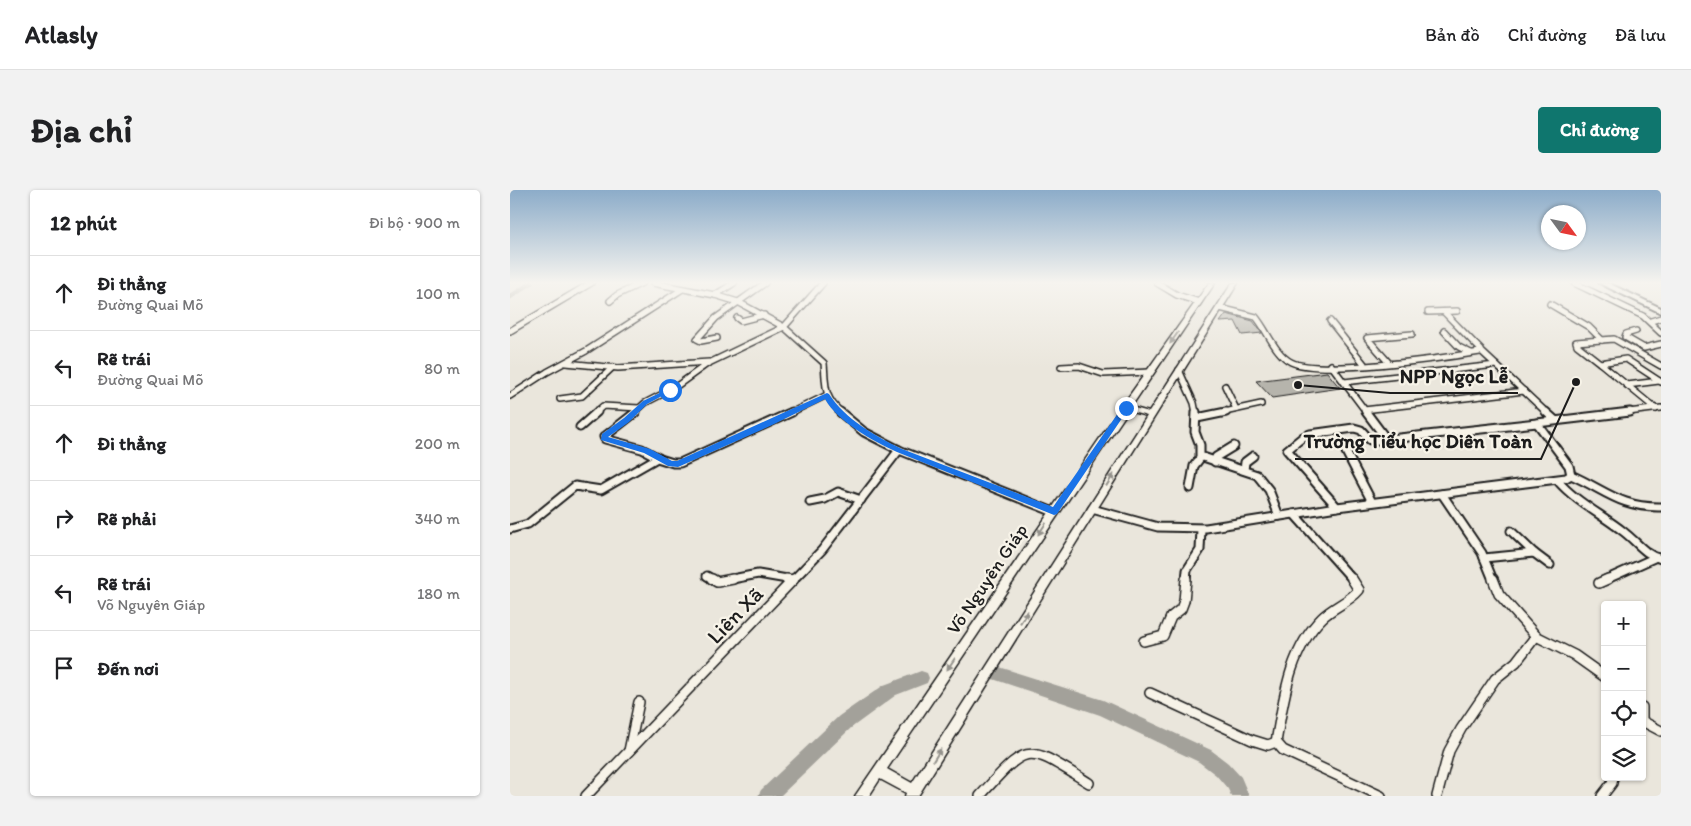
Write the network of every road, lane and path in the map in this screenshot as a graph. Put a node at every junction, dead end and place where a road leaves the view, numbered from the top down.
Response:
1 (543, 311) edge
2 (647, 311) edge
3 (725, 311) edge
4 (758, 311) edge
5 (798, 311) edge
6 (1193, 311) edge
7 (1218, 311) edge
8 (1233, 311) edge
9 (1453, 311) edge
10 (1562, 311) edge
11 (1634, 311) edge
12 (1428, 312) dead end
13 (1444, 312) junction
14 (764, 314) junction
15 (737, 318) dead end
16 (1661, 318) edge
17 (1330, 321) dead end
18 (1651, 321) junction
19 (784, 327) junction
20 (510, 331) edge
21 (1636, 331) dead end
22 (1444, 332) dead end
23 (1661, 333) edge
24 (1412, 334) dead end
25 (717, 338) dead end
26 (1602, 340) junction
27 (1661, 344) edge
28 (1481, 351) junction
29 (1471, 354) junction
30 (1644, 356) junction
31 (1626, 359) junction
32 (710, 362) junction
33 (565, 363) junction
34 (1388, 363) junction
35 (1600, 363) junction
36 (1332, 365) junction
37 (1365, 365) junction
38 (1496, 366) junction
39 (1661, 366) edge
40 (613, 368) junction
41 (1061, 368) dead end
42 (1179, 370) junction
43 (1150, 372) junction
44 (1660, 381) edge
45 (1344, 382) junction
46 (1627, 385) junction
47 (1225, 386) dead end
48 (1524, 391) junction
49 (827, 395) junction
50 (510, 396) edge
51 (560, 399) dead end
52 (1261, 404) dead end
53 (639, 408) junction
54 (1126, 408) junction
55 (1658, 408) edge
56 (1236, 409) junction
57 (1364, 410) junction
58 (1151, 415) junction
59 (1197, 418) junction
60 (1555, 420) junction
61 (1537, 422) junction
62 (580, 427) dead end
63 (1386, 437) junction
64 (1234, 446) dead end
65 (899, 450) junction
66 (1344, 450) dead end
67 (1253, 456) dead end
68 (1201, 457) junction
69 (659, 458) junction
70 (1215, 462) junction
71 (1244, 470) junction
72 (1571, 475) junction
73 (1557, 480) junction
74 (1190, 488) dead end
75 (1442, 494) junction
76 (861, 500) junction
77 (810, 502) dead end
78 (1372, 502) junction
79 (1337, 507) junction
80 (1661, 507) edge
81 (1092, 509) junction
82 (1054, 512) junction
83 (1294, 514) junction
84 (1279, 516) junction
85 (510, 529) edge
86 (1201, 529) junction
87 (1511, 531) dead end
88 (1534, 553) junction
89 (1484, 558) junction
90 (1657, 558) edge
91 (1550, 565) dead end
92 (708, 576) dead end
93 (793, 580) junction
94 (1599, 583) dead end
95 (1536, 636) junction
96 (1144, 641) dead end
97 (1601, 674) edge
98 (1150, 693) dead end
99 (639, 702) dead end
100 (1646, 722) edge
101 (1661, 731) edge
102 (1276, 742) junction
103 (629, 752) junction
104 (878, 771) junction
105 (1612, 781) edge
106 (1089, 783) dead end
107 (912, 794) edge
108 (586, 796) edge
109 (861, 796) edge
110 (980, 796) edge
111 (1381, 796) edge
112 (1437, 796) edge
113 (1602, 796) edge

1 - 20 street
2 - 33 street
3 - 25 street
4 - 14 street
5 - 19 street
6 -> 43 main road, Võ Nguyên Giáp
7 - 42 main road
8 - 36 street
9 - 13 street
10 - 26 street
11 - 18 street
12 - 13 street
13 - 28 street
14 - 15 street
14 - 19 street
16 - 18 street
17 - 37 street
18 - 23 street
19 - 32 street
19 - 49 street
21 - 27 street
22 - 29 street
24 - 34 street
26 - 30 street
26 - 35 street
28 - 29 street
28 - 38 street
29 - 34 street
30 - 31 street
30 - 39 street
31 - 35 street
31 - 44 street
32 - 40 street
32 - 53 street
33 - 40 street
33 - 50 street
34 - 37 street
35 - 46 street
36 - 37 street
36 - 45 street
38 - 45 street
38 - 48 street
40 - 51 street
41 - 43 street
42 - 58 main road
42 - 59 street
43 - 54 main road, Võ Nguyên Giáp
44 - 46 street
45 - 57 street
46 - 55 street
47 - 56 street
48 - 57 street
48 - 60 street
49 - 65 street
49 - 69 street
52 - 56 street
53 - 62 street
53 - 69 street
54 - 58 main road
54 - 82 main road, Võ Nguyên Giáp
55 - 60 street
56 - 59 street
57 - 63 street
81 -> 58 main road
59 - 68 street
60 - 61 street
61 - 63 street
61 - 72 street
63 - 79 street
64 - 70 street
65 - 76 street, Liên Xã
65 - 82 street
66 - 78 street
67 - 71 street
68 - 70 street
68 - 74 street
69 - 85 street
70 - 71 street
71 - 84 street
72 - 73 street
72 - 80 street
73 - 75 street
73 - 90 street
75 - 78 street
75 - 89 street
76 - 77 street
76 - 93 street, Liên Xã
78 - 79 street
79 - 83 street
81 - 86 street
107 -> 81 main road
82 -> 104 main road, Võ Nguyên Giáp
83 - 84 street
83 - 102 street
84 - 86 street
86 - 96 street
87 - 88 street
88 - 89 street
88 - 91 street
89 - 95 street
90 - 94 street
92 - 93 street
93 - 103 street, Liên Xã
95 - 97 street
95 - 112 street
98 - 102 street
99 - 103 street
100 - 101 street
102 - 111 street
103 - 108 street, Liên Xã
104 - 107 main road
104 - 109 main road, Võ Nguyên Giáp
105 - 113 street
106 - 110 street

